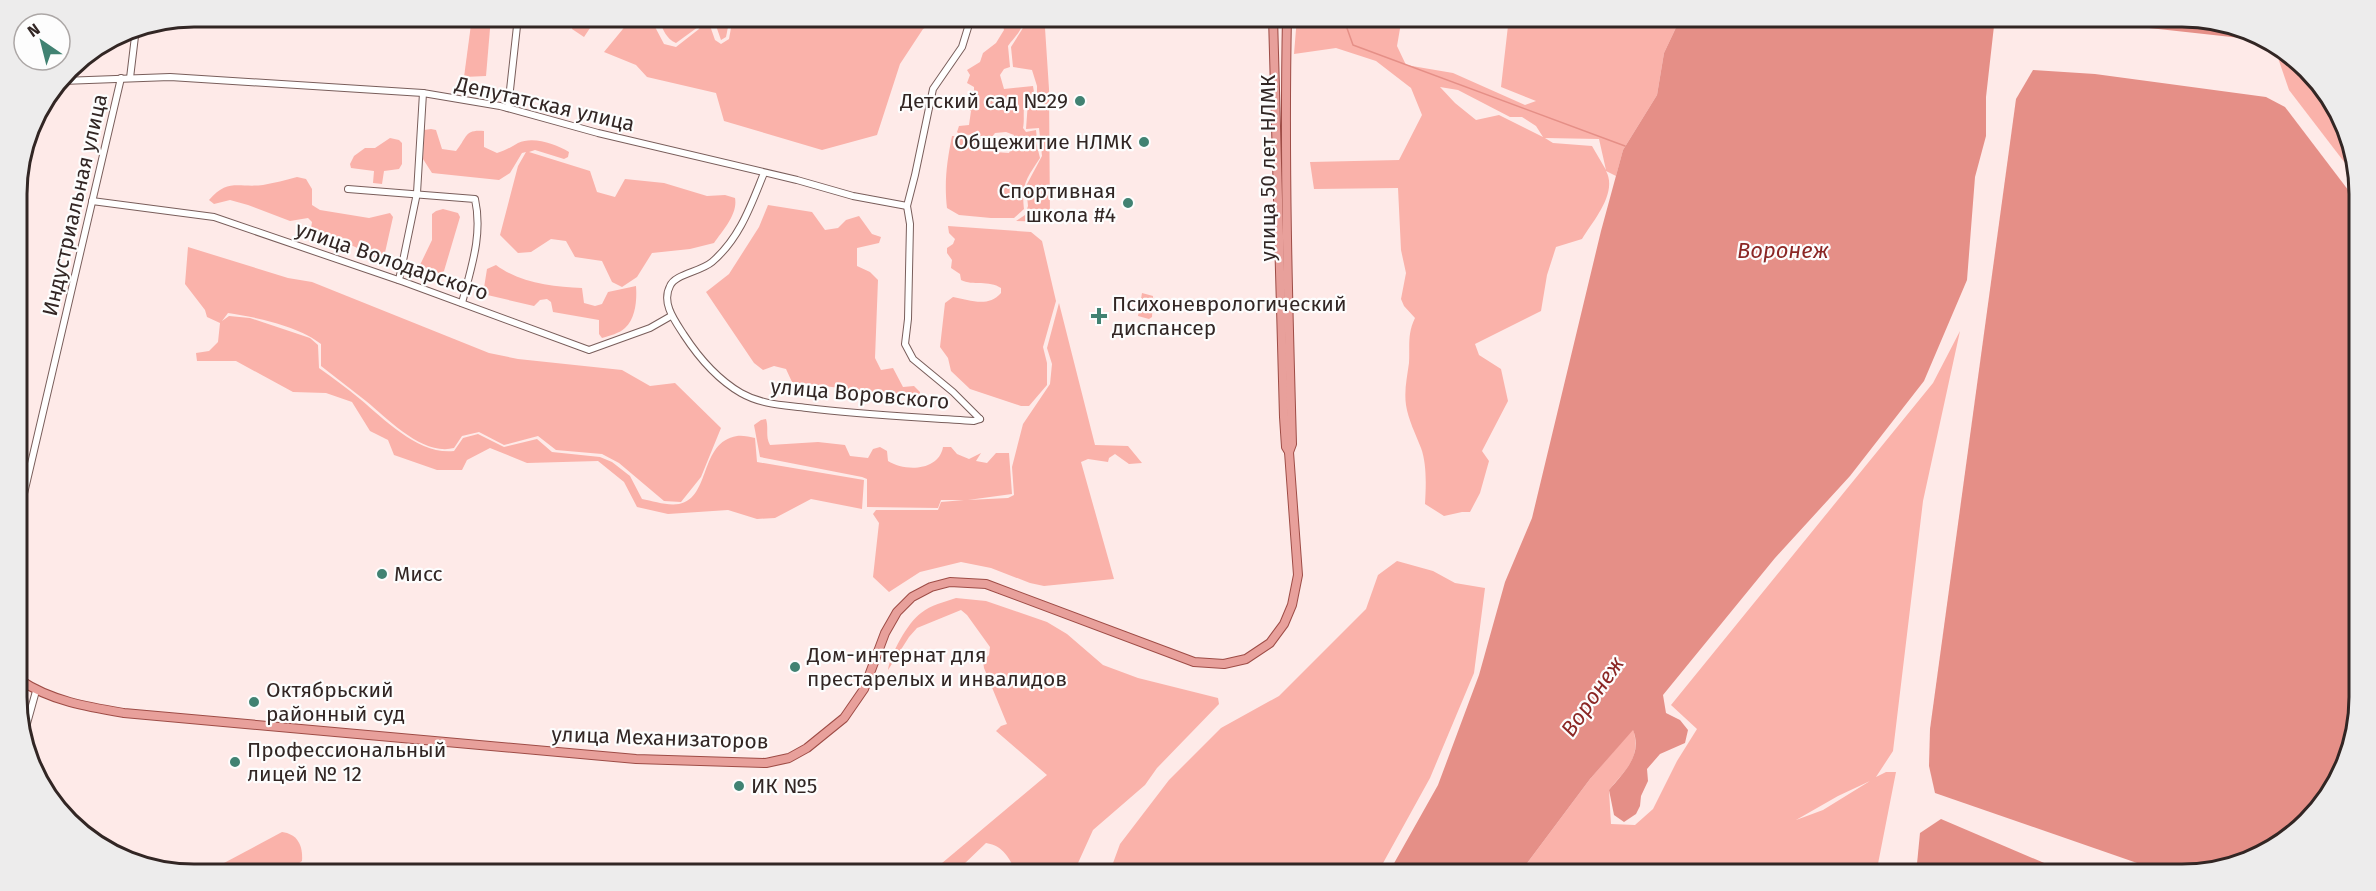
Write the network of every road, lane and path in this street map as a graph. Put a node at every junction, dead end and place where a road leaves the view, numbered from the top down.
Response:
1 (517, 27) edge
2 (968, 27) edge
3 (1273, 27) edge
4 (1287, 27) edge
5 (135, 38) edge
6 (121, 78) junction
7 (130, 78) junction
8 (72, 80) edge
9 (423, 93) junction
10 (508, 108) junction
11 (764, 173) junction
12 (348, 189) dead end
13 (417, 193) junction
14 (92, 201) junction
15 (907, 207) junction
16 (399, 280) junction
17 (462, 303) junction
18 (671, 316) junction
19 (1285, 318) junction
20 (27, 481) edge
21 (1270, 643) joint
22 (27, 685) edge
23 (36, 691) junction
24 (28, 719) edge

1 - 10 street
2 - 15 street
3 - 19 main road, улица 50 лет НЛМК
4 - 19 main road, улица 50 лет НЛМК
5 - 7 street, Индустриальная улица
6 - 7 street, Депутатская улица
6 - 8 street, Депутатская улица
6 - 14 street, Индустриальная улица
7 - 9 street, Депутатская улица
9 - 10 street, Депутатская улица
9 - 13 street
10 - 11 street, Депутатская улица
11 - 15 street, Депутатская улица
11 - 18 street
12 - 13 street
13 - 16 street
13 - 17 street
14 - 16 street, улица Володарского
14 - 20 street, Индустриальная улица
15 - 18 street, улица Воровского
16 - 17 street, улица Володарского
17 - 18 street, улица Володарского
19 - 21 main road, улица 50 лет НЛМК
21 - 23 main road, улица Механизаторов
22 - 23 main road, улица Механизаторов
23 - 24 street

